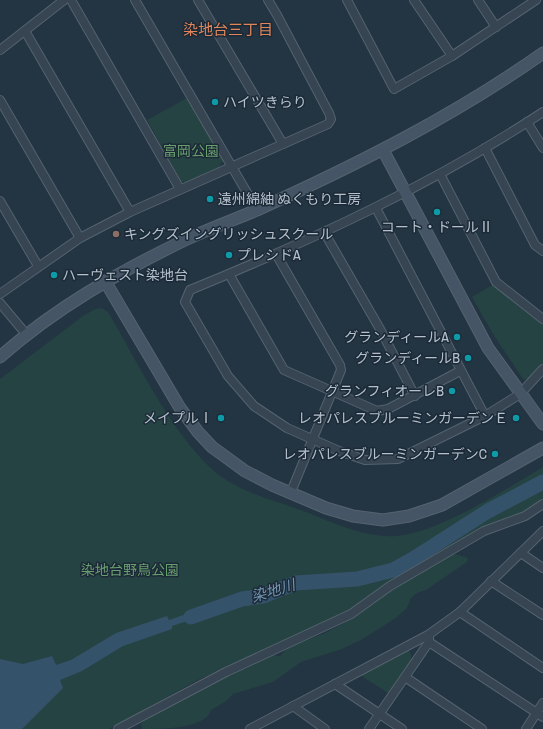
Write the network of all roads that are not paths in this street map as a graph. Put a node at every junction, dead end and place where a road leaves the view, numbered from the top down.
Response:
1 (64, 0) edge
2 (71, 0) edge
3 (135, 0) edge
4 (198, 0) edge
5 (268, 0) edge
6 (347, 0) edge
7 (414, 0) edge
8 (478, 0) edge
9 (536, 0) edge
10 (496, 27) junction
11 (25, 31) junction
12 (0, 50) edge
13 (543, 53) edge
14 (452, 56) junction
15 (0, 100) edge
16 (543, 112) edge
17 (527, 122) junction
18 (283, 144) junction
19 (485, 148) junction
20 (543, 148) edge
21 (383, 150) junction
22 (232, 167) junction
23 (440, 174) junction
24 (180, 189) junction
25 (406, 193) junction
26 (0, 201) edge
27 (376, 208) junction
28 (257, 210) junction
29 (130, 212) junction
30 (324, 232) junction
31 (80, 238) junction
32 (543, 251) edge
33 (276, 254) junction
34 (38, 266) junction
35 (229, 274) junction
36 (105, 281) junction
37 (0, 294) edge
38 (0, 303) edge
39 (543, 320) edge
40 (26, 334) junction
41 (0, 357) edge
42 (543, 369) edge
43 (460, 371) junction
44 (333, 392) junction
45 (520, 394) junction
46 (415, 396) junction
47 (485, 416) junction
48 (543, 424) edge
49 (313, 440) junction
50 (543, 448) edge
51 (291, 492) junction
52 (543, 504) edge
53 (543, 531) edge
54 (521, 553) junction
55 (543, 568) edge
56 (491, 581) junction
57 (460, 612) junction
58 (543, 615) edge
59 (429, 638) junction
60 (412, 643) junction
61 (414, 662) junction
62 (543, 668) edge
63 (405, 677) junction
64 (335, 684) junction
65 (543, 703) edge
66 (293, 706) junction
67 (379, 714) junction
68 (540, 715) edge
69 (118, 729) edge
70 (250, 729) edge
71 (325, 729) edge
72 (369, 729) edge
73 (402, 729) edge
74 (482, 729) edge
75 (526, 729) edge

1 - 11 street
2 - 24 street
3 - 22 street
4 - 18 street
5 - 18 street
6 - 14 street
7 - 14 street
8 - 10 street
9 - 10 street
10 - 14 street
11 - 12 street
11 - 29 street
13 - 21 street
15 - 31 street
16 - 17 street
17 - 19 street
17 - 20 street
18 - 22 street
19 - 23 street
19 - 32 street
21 - 25 street
21 - 28 street
22 - 24 street
22 - 28 street
23 - 25 street
23 - 39 street
24 - 29 street
25 - 27 street
25 - 45 street
26 - 34 street
27 - 30 street
27 - 43 street
28 - 36 street
29 - 31 street
30 - 33 street
30 - 46 street
31 - 34 street
33 - 35 street
33 - 44 street
34 - 37 street
35 - 44 street
35 - 49 street
36 - 40 street
36 - 51 street
38 - 40 street
40 - 41 street
42 - 45 street
43 - 46 street
43 - 47 street
44 - 46 street
44 - 49 street
45 - 47 street
45 - 48 street
47 - 49 street
49 - 51 street
50 - 51 street
52 - 69 street
53 - 54 street
54 - 55 street
54 - 56 street
56 - 57 street
56 - 58 street
57 - 59 street
57 - 62 street
59 - 60 street
59 - 61 street
59 - 68 street
60 - 61 street
60 - 64 street
61 - 63 street
63 - 67 street
63 - 74 street
64 - 66 street
64 - 67 street
65 - 68 street
66 - 70 street
66 - 71 street
67 - 72 street
67 - 73 street
68 - 75 street

